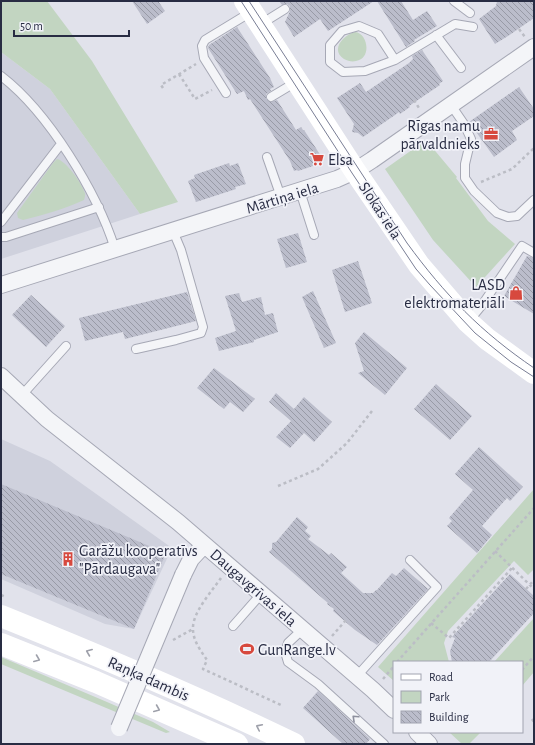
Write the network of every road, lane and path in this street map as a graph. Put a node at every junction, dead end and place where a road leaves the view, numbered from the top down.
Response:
1 (454, 1) edge
2 (285, 9) dead end
3 (252, 12) edge
4 (470, 13) dead end
5 (473, 27) dead end
6 (519, 29) dead end
7 (436, 35) junction
8 (529, 42) edge
9 (204, 58) junction
10 (395, 60) junction
11 (461, 68) dead end
12 (179, 74) junction
13 (1, 76) edge
14 (297, 81) junction
15 (221, 85) junction
16 (163, 88) dead end
17 (226, 93) dead end
18 (271, 96) dead end
19 (451, 105) junction
20 (61, 144) junction
21 (534, 148) edge
22 (267, 156) dead end
23 (355, 171) junction
24 (492, 178) dead end
25 (300, 191) junction
26 (281, 197) junction
27 (534, 200) edge
28 (99, 207) junction
29 (1, 222) edge
30 (173, 231) junction
31 (314, 235) dead end
32 (1, 236) edge
33 (115, 249) junction
34 (534, 253) edge
35 (1, 285) edge
36 (468, 322) junction
37 (66, 346) dead end
38 (136, 349) dead end
39 (534, 373) edge
40 (1, 376) edge
41 (22, 396) junction
42 (372, 411) dead end
43 (278, 486) dead end
44 (534, 508) edge
45 (204, 545) junction
46 (494, 552) junction
47 (410, 560) dead end
48 (230, 566) junction
49 (512, 568) junction
50 (534, 580) edge
51 (530, 585) junction
52 (534, 588) edge
53 (526, 589) dead end
54 (262, 593) junction
55 (1, 595) edge
56 (5, 607) edge
57 (346, 620) dead end
58 (431, 623) junction
59 (233, 626) dead end
60 (193, 629) junction
61 (303, 629) junction
62 (328, 640) dead end
63 (170, 641) dead end
64 (1, 644) edge
65 (534, 656) edge
66 (398, 661) edge
67 (523, 669) edge
68 (357, 676) junction
69 (281, 705) dead end
70 (393, 709) edge
71 (120, 728) dead end
72 (418, 733) edge
73 (237, 744) edge
74 (294, 744) edge
75 (384, 744) edge
76 (429, 744) edge

1 - 4 lane
2 - 3 lane
3 - 9 lane
3 - 14 main road, Slokas iela
5 - 7 lane
6 - 8 path
7 - 10 lane
7 - 11 lane
8 - 19 street, Mārtiņa iela
9 - 12 path
9 - 15 lane
10 - 10 lane
12 - 15 path
12 - 16 path
13 - 20 lane
14 - 18 lane
14 - 23 main road, Slokas iela
15 - 17 lane
19 - 23 street, Mārtiņa iela
19 - 27 lane
20 - 28 lane
20 - 29 lane
21 - 24 path
22 - 26 lane
23 - 25 street, Mārtiņa iela
23 - 36 main road, Slokas iela
25 - 26 street, Mārtiņa iela
25 - 31 lane
26 - 30 street, Mārtiņa iela
28 - 32 lane
28 - 33 lane
30 - 33 street, Mārtiņa iela
30 - 38 lane
33 - 35 street, Mārtiņa iela
34 - 36 lane
36 - 39 main road, Slokas iela
37 - 41 lane
40 - 41 street, Daugavgrīvas iela
41 - 45 street, Daugavgrīvas iela
42 - 43 path
44 - 46 path
45 - 48 street, Daugavgrīvas iela
45 - 71 street, bridge
46 - 49 path
46 - 58 path
47 - 68 lane
48 - 54 street, Daugavgrīvas iela
48 - 60 path
49 - 51 path
49 - 58 path
50 - 51 path
51 - 52 path
51 - 53 path
54 - 59 lane
54 - 61 street, Daugavgrīvas iela
55 - 56 path
74 -> 56 main road, Raņķa dambis
57 - 62 path
58 - 66 path
60 - 63 path
60 - 69 path
61 - 68 street, Daugavgrīvas iela
75 -> 61 lane
64 -> 73 main road, Raņķa dambis
65 - 67 path
68 - 70 street, Daugavgrīvas iela
72 - 76 street

